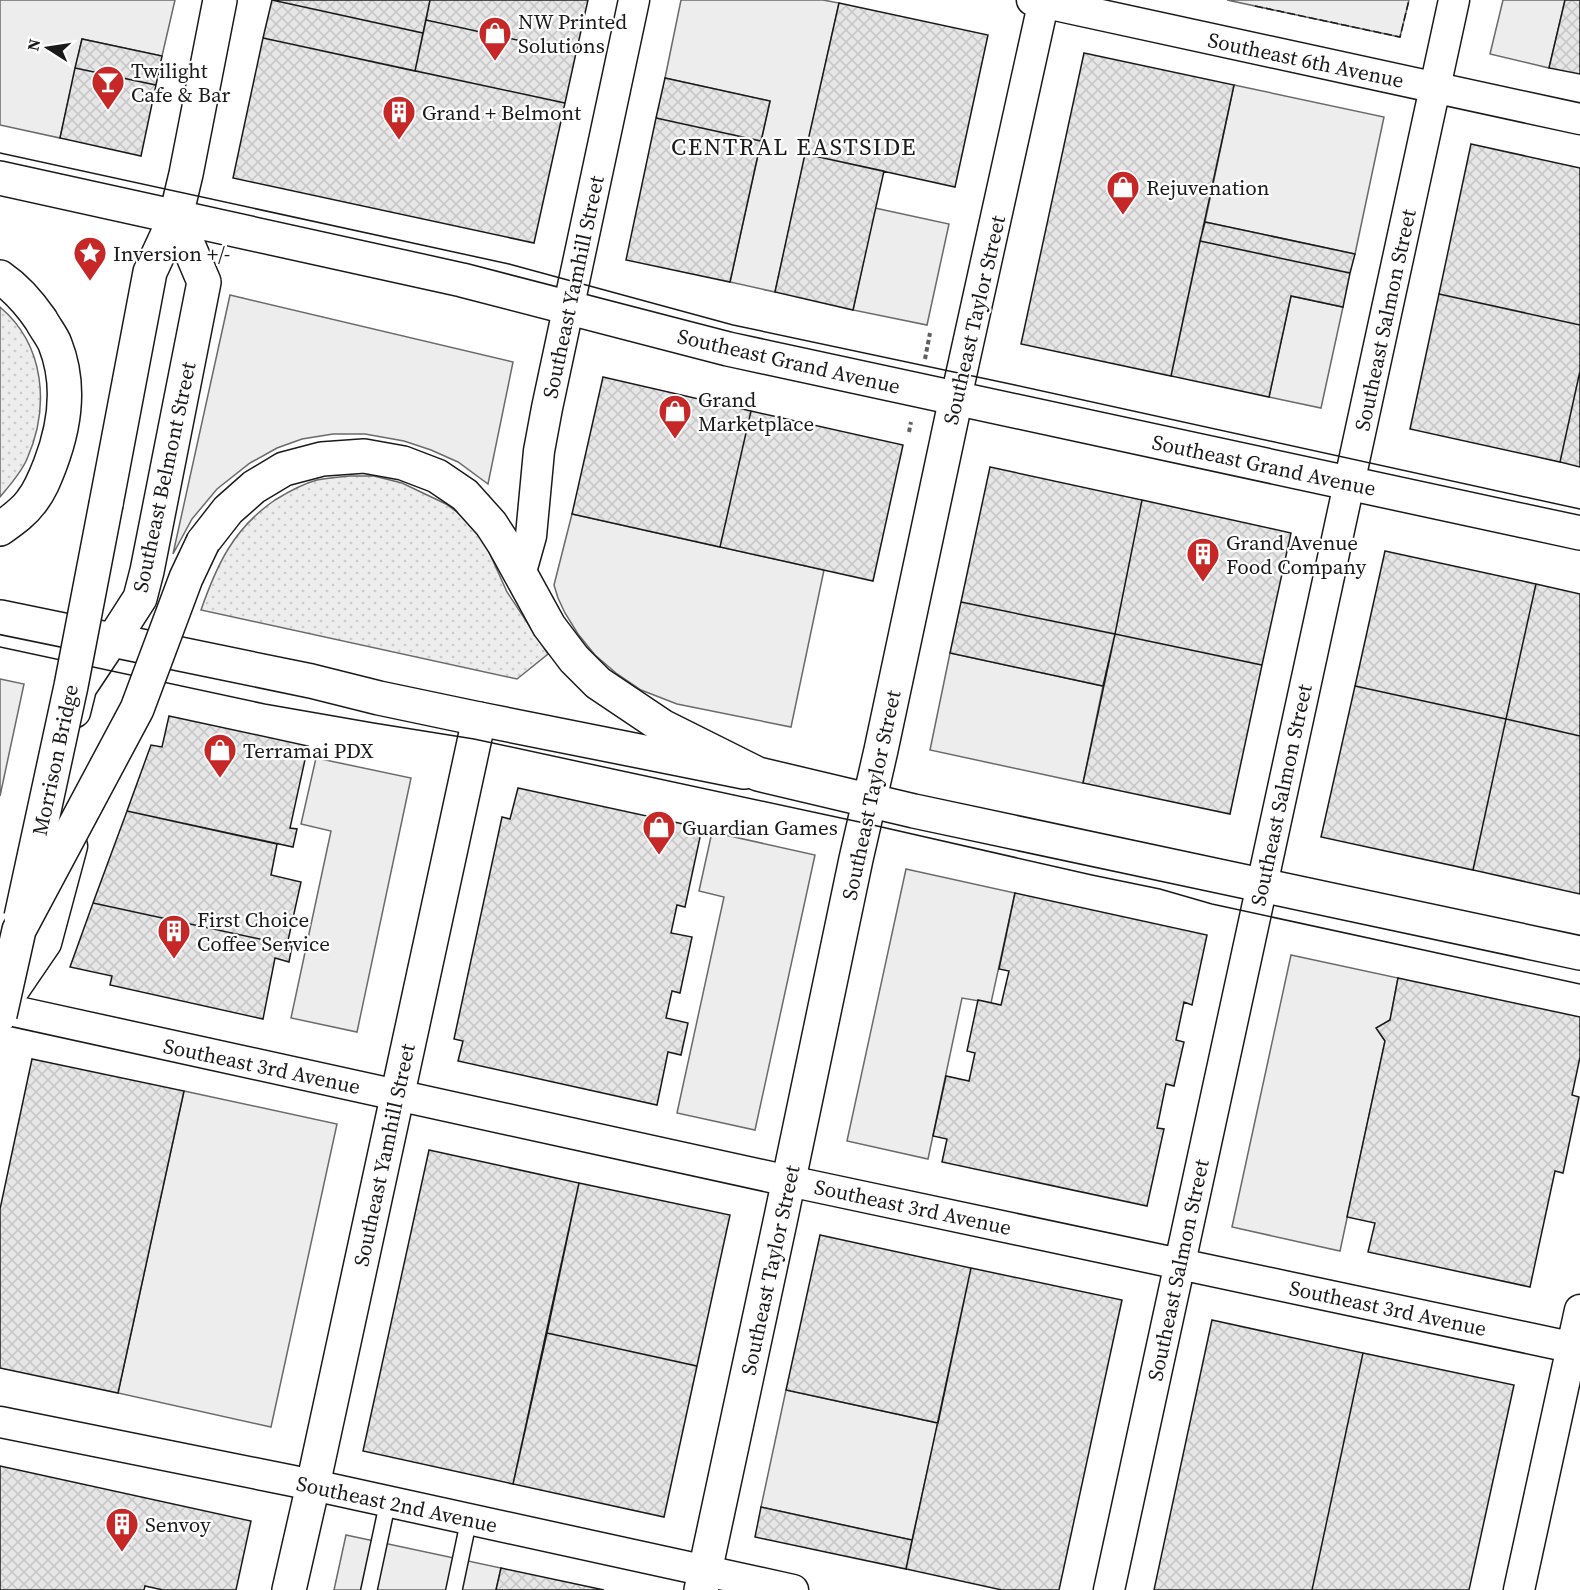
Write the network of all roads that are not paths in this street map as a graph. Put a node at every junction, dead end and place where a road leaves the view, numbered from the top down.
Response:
1 (220, 0) edge
2 (634, 0) edge
3 (1454, 0) edge
4 (1040, 1) edge
5 (1435, 88) junction
6 (1580, 119) edge
7 (0, 178) edge
8 (176, 216) junction
9 (0, 277) edge
10 (568, 308) junction
11 (956, 398) junction
12 (1349, 483) junction
13 (0, 529) edge
14 (1580, 533) edge
15 (520, 575) junction
16 (0, 617) edge
17 (112, 640) junction
18 (150, 648) junction
19 (479, 719) junction
20 (758, 774) junction
21 (870, 800) junction
22 (1262, 884) junction
23 (19, 930) junction
24 (1580, 953) edge
25 (0, 1011) edge
26 (397, 1096) junction
27 (789, 1181) junction
28 (1180, 1263) junction
29 (1580, 1310) edge
30 (1576, 1348) edge
31 (0, 1422) edge
32 (313, 1485) junction
33 (388, 1502) junction
34 (469, 1519) junction
35 (702, 1580) edge
36 (289, 1590) edge
37 (369, 1590) edge
38 (454, 1590) edge
39 (793, 1590) edge
40 (1108, 1590) edge
41 (1519, 1590) edge

1 - 8 main road
2 - 10 street, Southeast Yamhill Street
3 - 5 street, Southeast Salmon Street
4 - 5 street, Southeast 6th Avenue
4 - 11 street, Southeast Taylor Street
5 - 6 street, Southeast 6th Avenue
5 - 12 street, Southeast Salmon Street
7 - 8 main road, Southeast Grand Avenue
8 - 10 main road, Southeast Grand Avenue
8 - 17 main road, Southeast Belmont Street
8 - 23 main road, Morrison Bridge, bridge
9 - 13 main road
10 - 11 main road, Southeast Grand Avenue
10 - 15 street, Southeast Yamhill Street
11 - 12 main road, Southeast Grand Avenue
11 - 21 main road, Southeast Taylor Street
12 - 14 main road, Southeast Grand Avenue
12 - 22 street, Southeast Salmon Street
15 - 20 main road
15 - 23 main road, bridge
16 - 17 main road
17 - 18 main road
17 - 25 street, Southeast Belmont Street
18 - 19 main road
18 - 25 street
19 - 20 main road
19 - 26 main road, Southeast Yamhill Street
20 - 21 main road
21 - 22 main road
21 - 27 main road, Southeast Taylor Street
22 - 24 main road
22 - 28 street, Southeast Salmon Street
23 - 25 main road, Morrison Bridge, bridge
25 - 26 street, Southeast 3rd Avenue
26 - 27 street, Southeast 3rd Avenue
26 - 32 main road, Southeast Yamhill Street
27 - 28 street, Southeast 3rd Avenue
27 - 35 main road, Southeast Taylor Street
28 - 30 street, Southeast 3rd Avenue
28 - 40 street, Southeast Salmon Street
29 - 30 street
30 - 41 street
31 - 32 street, Southeast 2nd Avenue
32 - 33 street, Southeast 2nd Avenue
32 - 36 main road, Southeast Yamhill Street
33 - 34 street, Southeast 2nd Avenue
33 - 37 lane
34 - 35 street, Southeast 2nd Avenue
34 - 38 lane
35 - 39 street, Southeast 2nd Avenue

